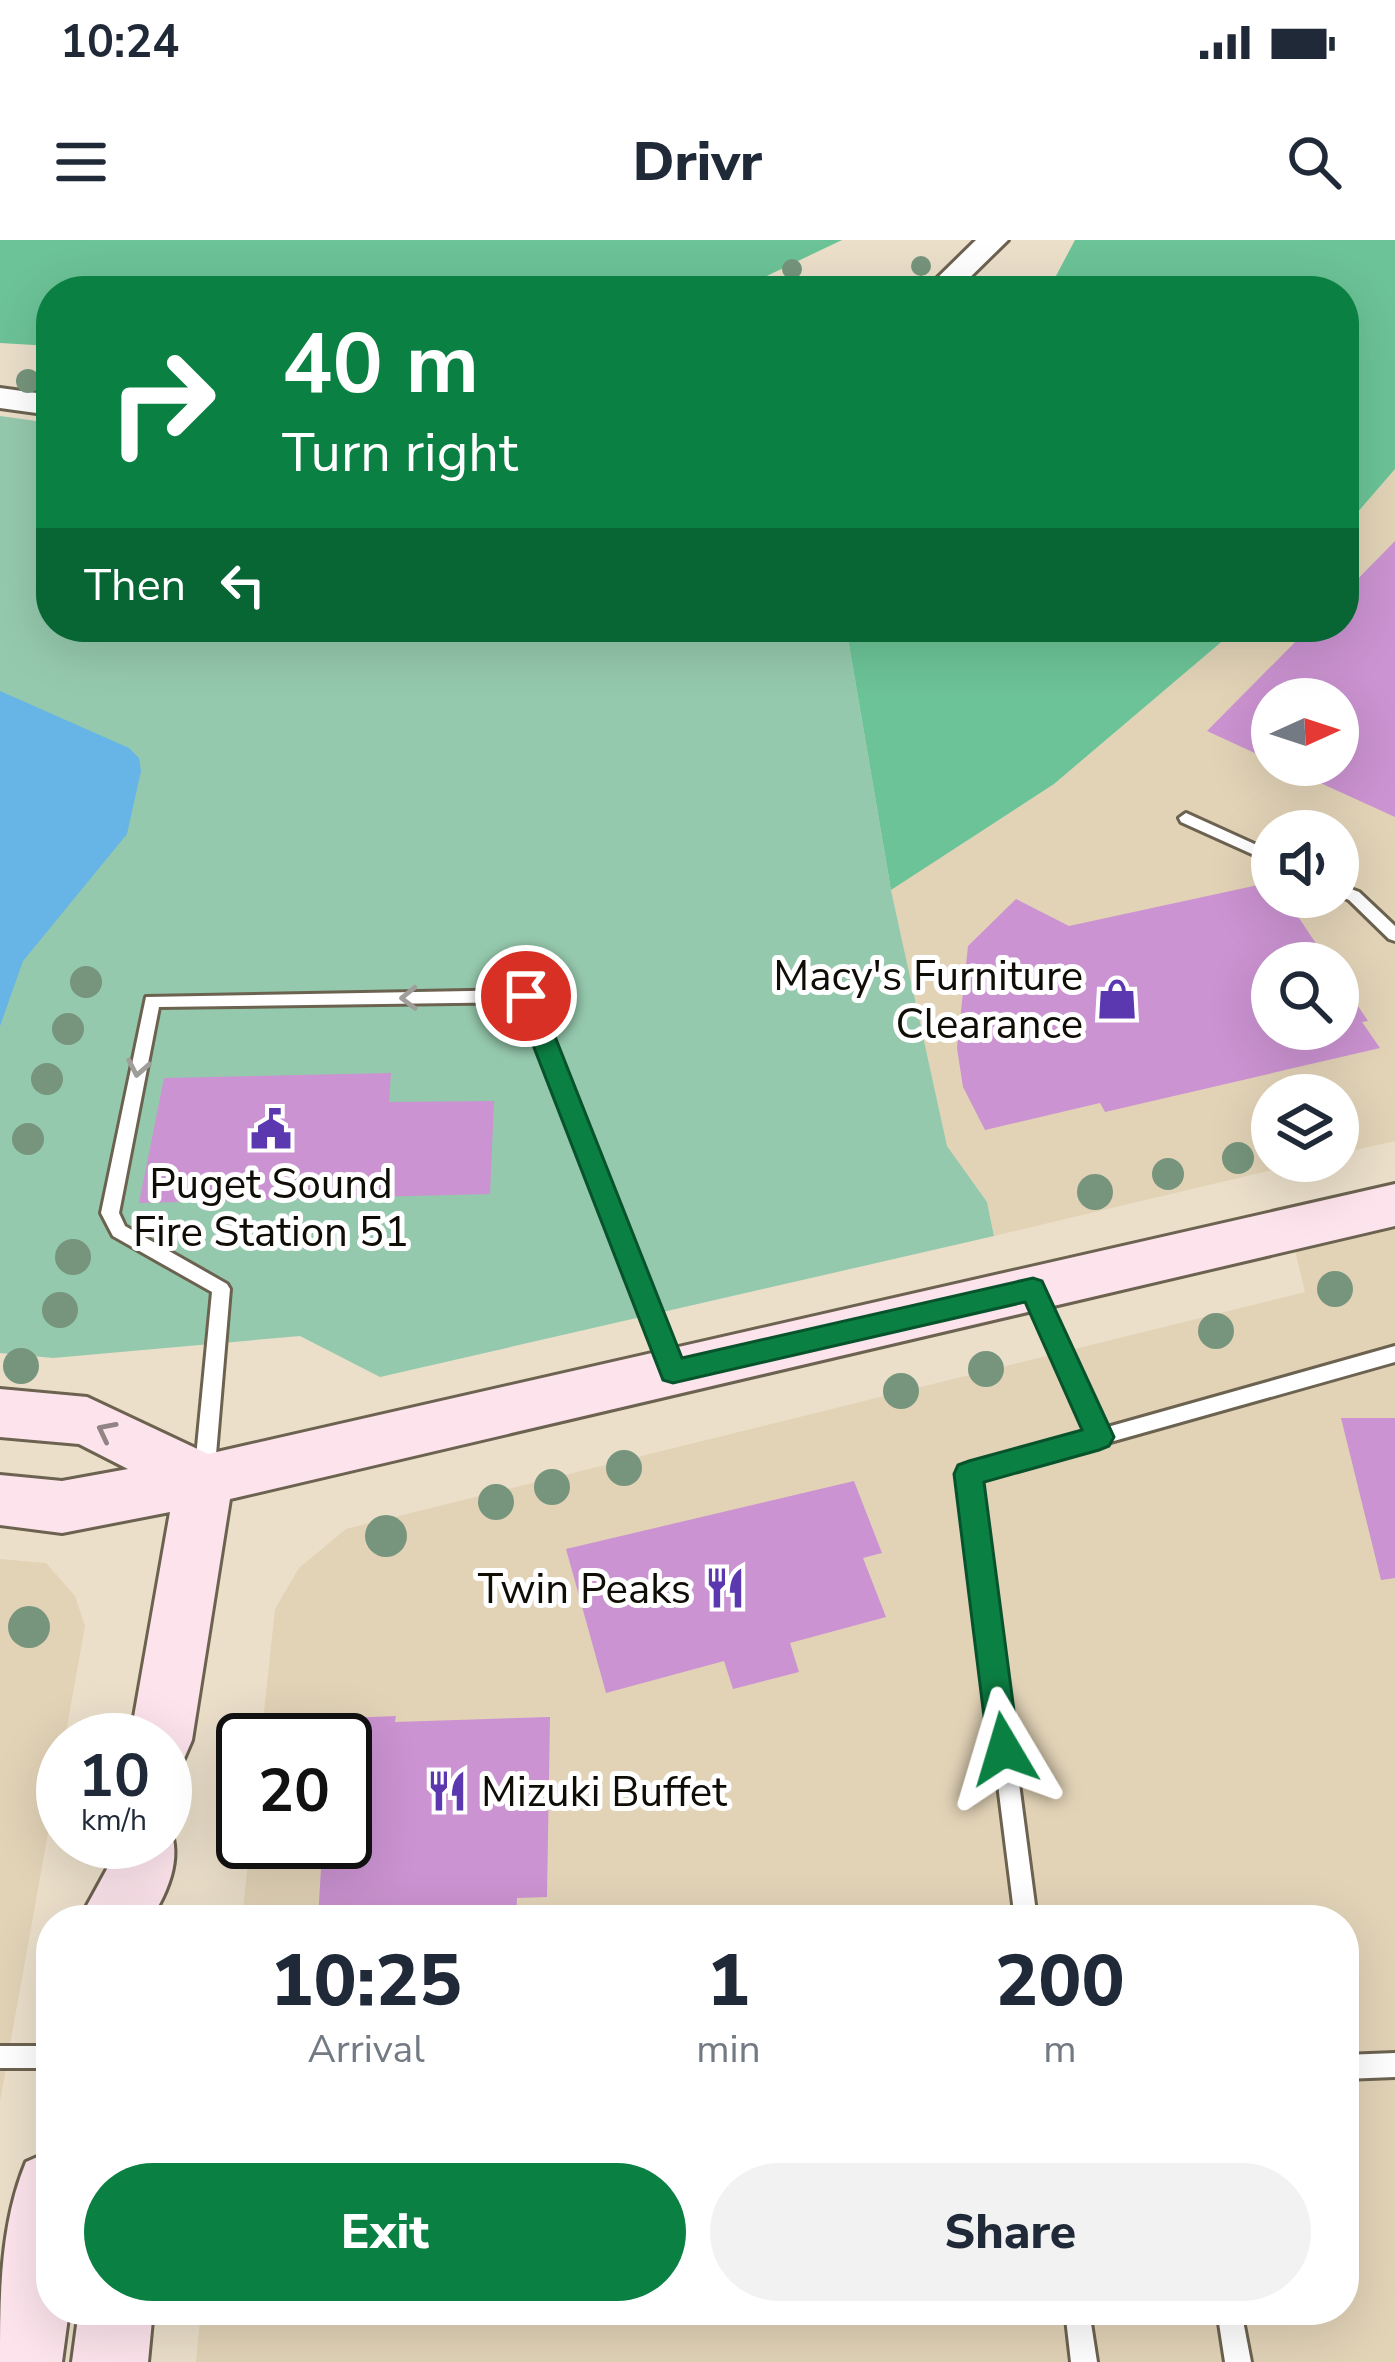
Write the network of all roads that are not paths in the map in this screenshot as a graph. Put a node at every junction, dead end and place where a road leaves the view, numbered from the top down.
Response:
1 (993, 240) edge
2 (955, 276) edge
3 (0, 398) edge
4 (36, 403) edge
5 (1186, 818) dead end
6 (1251, 848) edge
7 (1359, 901) edge
8 (1395, 935) edge
9 (1395, 1204) edge
10 (1033, 1289) junction
11 (1395, 1354) edge
12 (673, 1372) junction
13 (0, 1413) edge
14 (1099, 1437) junction
15 (204, 1480) junction
16 (0, 1500) edge
17 (165, 1713) edge
18 (1024, 1905) edge
19 (0, 2057) edge
20 (36, 2057) edge
21 (1395, 2065) edge
22 (1359, 2066) edge
23 (36, 2285) edge
24 (114, 2325) edge
25 (1079, 2325) edge
26 (1232, 2325) edge
27 (24, 2362) edge
28 (110, 2362) edge
29 (1084, 2362) edge
30 (1238, 2362) edge

1 - 2 street
3 - 4 street
5 - 6 lane
7 - 8 lane
9 - 10 main road
10 - 12 main road
10 - 14 lane
11 - 14 lane
12 - 15 main road
12 -> 15 lane
15 -> 13 main road
14 - 18 lane
15 - 16 main road
15 - 17 main road
19 - 20 lane
21 - 22 lane
23 - 27 main road
24 - 28 main road
25 - 29 lane
26 - 30 lane

